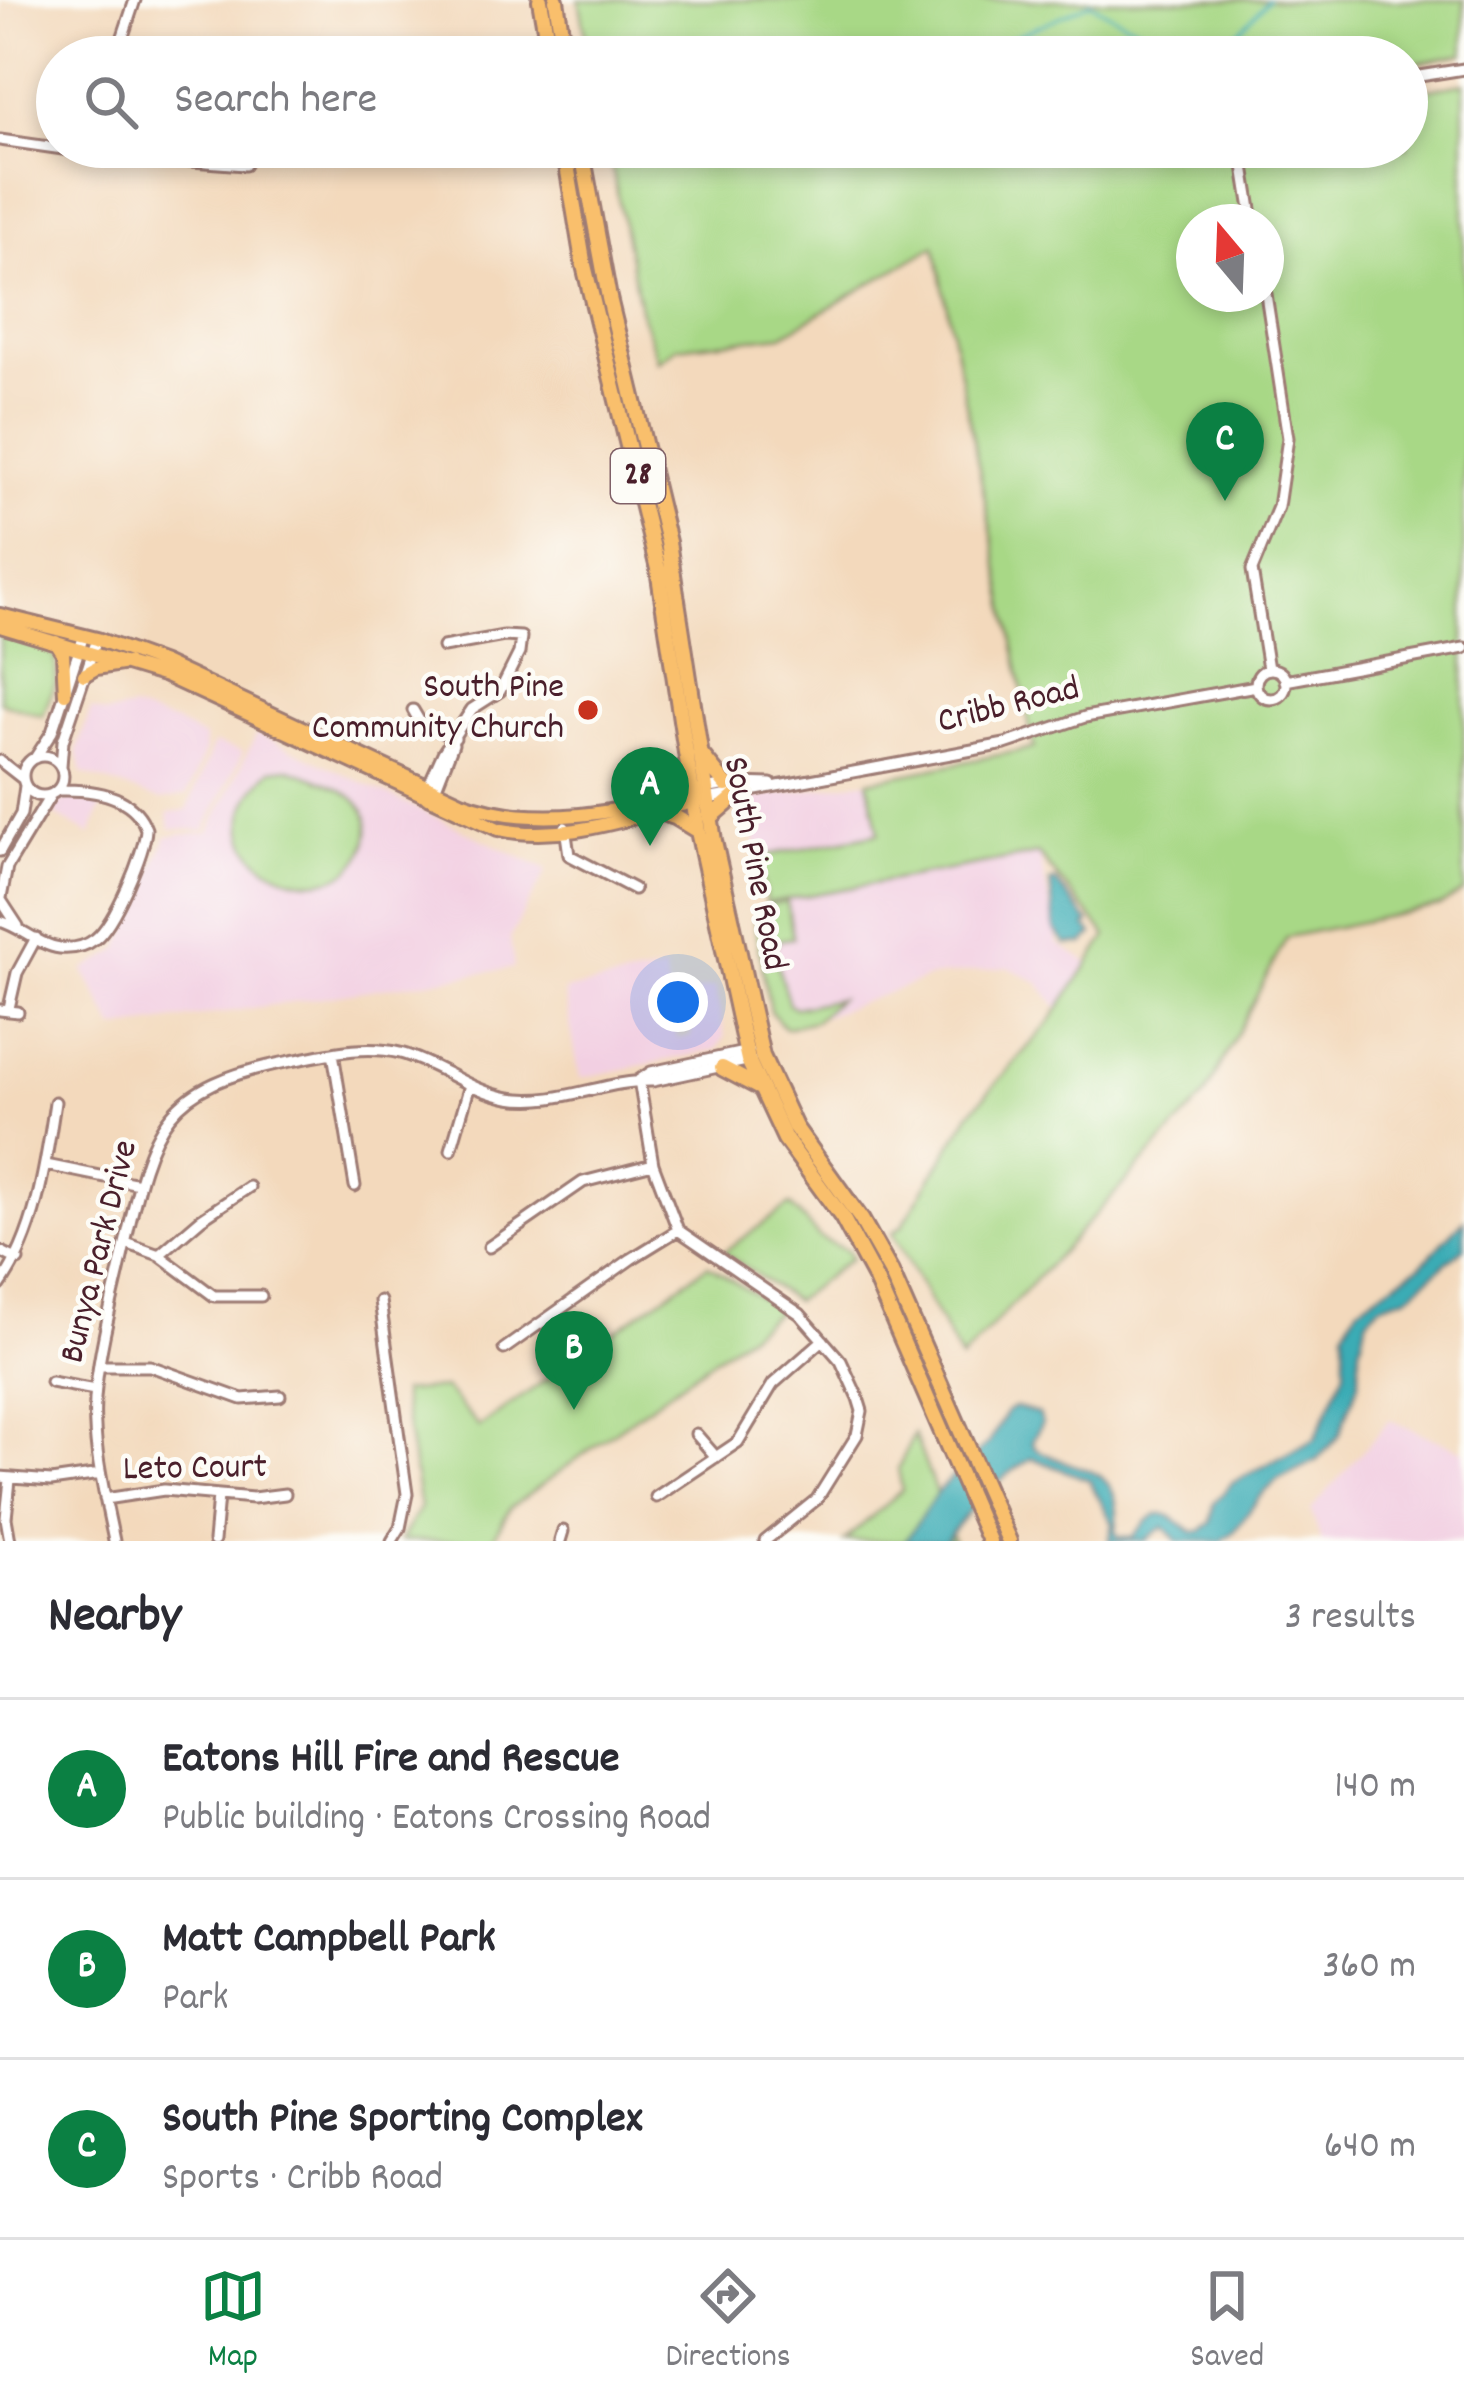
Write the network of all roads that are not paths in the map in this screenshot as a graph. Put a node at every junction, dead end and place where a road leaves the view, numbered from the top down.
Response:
1 (135, 0) edge
2 (540, 0) edge
3 (556, 0) edge
4 (123, 36) edge
5 (546, 36) edge
6 (562, 36) edge
7 (1464, 69) edge
8 (1428, 75) edge
9 (0, 140) edge
10 (36, 144) edge
11 (568, 168) edge
12 (585, 168) edge
13 (1244, 168) edge
14 (1250, 204) edge
15 (1269, 312) edge
16 (0, 615) edge
17 (0, 626) edge
18 (56, 642) junction
19 (88, 644) junction
20 (443, 647) dead end
21 (1464, 648) edge
22 (128, 663) junction
23 (1268, 669) junction
24 (84, 676) junction
25 (1285, 681) junction
26 (1256, 686) junction
27 (65, 694) junction
28 (412, 710) dead end
29 (455, 738) junction
30 (700, 753) junction
31 (32, 759) junction
32 (0, 761) edge
33 (62, 769) junction
34 (688, 771) junction
35 (24, 782) junction
36 (432, 788) junction
37 (732, 789) junction
38 (88, 790) junction
39 (54, 793) junction
40 (699, 796) junction
41 (657, 805) junction
42 (565, 816) junction
43 (710, 818) junction
44 (698, 831) junction
45 (565, 833) junction
46 (0, 851) edge
47 (634, 889) dead end
48 (1, 899) edge
49 (0, 921) edge
50 (18, 926) junction
51 (36, 938) junction
52 (9, 1010) edge
53 (333, 1053) junction
54 (754, 1054) junction
55 (722, 1068) junction
56 (639, 1080) junction
57 (470, 1085) junction
58 (758, 1088) junction
59 (55, 1102) dead end
60 (452, 1150) dead end
61 (653, 1164) junction
62 (46, 1166) junction
63 (139, 1184) junction
64 (355, 1186) dead end
65 (249, 1187) dead end
66 (679, 1230) junction
67 (126, 1243) junction
68 (489, 1247) dead end
69 (0, 1251) edge
70 (159, 1256) junction
71 (19, 1260) junction
72 (0, 1286) edge
73 (261, 1296) dead end
74 (380, 1301) dead end
75 (823, 1340) junction
76 (504, 1349) dead end
77 (99, 1366) junction
78 (51, 1382) dead end
79 (95, 1390) junction
80 (280, 1396) dead end
81 (696, 1434) dead end
82 (716, 1457) junction
83 (100, 1474) junction
84 (5, 1479) edge
85 (285, 1494) dead end
86 (218, 1496) junction
87 (656, 1496) dead end
88 (105, 1499) junction
89 (1007, 1536) edge
90 (10, 1541) edge
91 (113, 1541) edge
92 (214, 1541) edge
93 (392, 1541) edge
94 (765, 1541) edge
95 (989, 1541) edge

1 - 4 street
2 - 5 highway
3 - 6 highway
7 - 8 street
9 - 10 street
11 - 34 highway, South Pine Road / 28
12 - 30 highway, South Pine Road / 28
13 - 14 street
15 - 23 street
16 - 19 main road
17 - 18 main road
18 - 19 main road
18 - 27 main road
19 - 22 main road
19 - 24 street
19 - 27 street
19 - 36 main road
20 - 29 street
21 - 25 street
22 - 24 main road
22 - 45 main road
23 - 25 street
23 - 26 street
24 - 33 street
25 - 26 street
26 - 37 street, Cribb Road
27 - 31 street
28 - 29 street
29 - 36 street
30 - 37 highway
30 - 40 highway, South Pine Road / 28
31 - 32 street
31 - 33 street
31 - 35 street
32 - 35 street
33 - 38 street
33 - 39 street
34 - 40 highway, South Pine Road / 28
34 - 41 highway
35 - 39 street
35 - 46 street
36 - 42 main road
37 - 40 street, Cribb Road
37 - 43 highway
38 - 39 street
38 - 51 street
39 - 48 street
40 - 41 main road
40 - 43 highway, South Pine Road / 28
40 - 44 highway, South Pine Road / 28
41 - 42 main road
41 - 44 highway
41 - 45 main road
42 - 45 street
43 - 54 highway, South Pine Road / 28
44 - 54 highway, South Pine Road / 28
45 - 47 street
48 - 50 street
49 - 50 street
50 - 51 street
51 - 52 street
53 - 57 street, Bunya Park Drive
53 - 63 street, Bunya Park Drive
53 - 64 street
54 - 55 street, Bunya Park Drive
54 - 56 street, Bunya Park Drive
54 - 58 highway, South Pine Road / 28
54 - 89 highway, South Pine Road / 28
55 - 56 street, Bunya Park Drive
55 - 58 highway
56 - 57 street, Bunya Park Drive
56 - 61 street
57 - 60 street
58 - 95 highway, South Pine Road / 28
59 - 62 street
61 - 66 street
61 - 68 street
62 - 63 street
62 - 71 street
63 - 67 street, Bunya Park Drive
65 - 70 street
66 - 75 street
66 - 76 street
67 - 70 street
67 - 77 street, Bunya Park Drive
69 - 71 street
70 - 73 street
71 - 72 street
74 - 93 street
75 - 82 street
75 - 94 street
77 - 79 street, Bunya Park Drive
77 - 80 street
78 - 79 street
79 - 83 street, Bunya Park Drive
81 - 82 street
82 - 87 street
83 - 84 street
83 - 88 street, Bunya Park Drive
84 - 90 street
85 - 86 street, Leto Court
86 - 88 street, Leto Court
86 - 92 street
88 - 91 street, Bunya Park Drive

